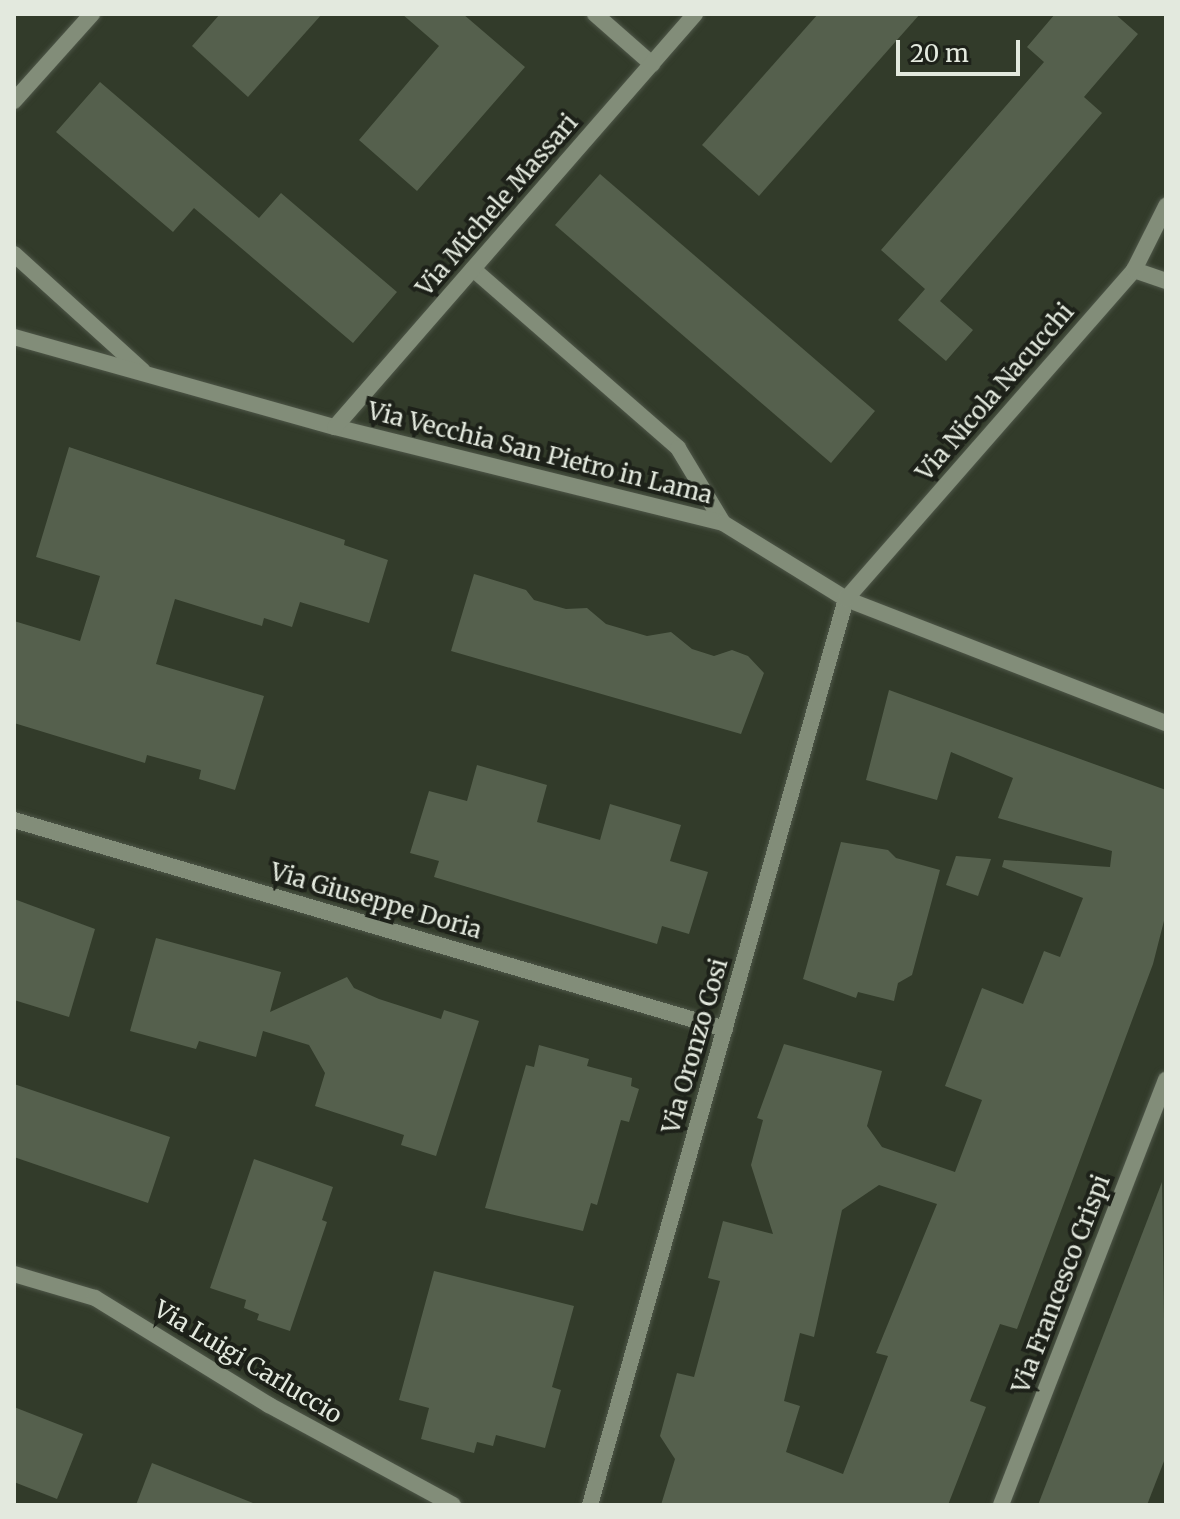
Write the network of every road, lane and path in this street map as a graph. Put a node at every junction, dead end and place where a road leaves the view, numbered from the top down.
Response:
1 (92, 14) edge
2 (595, 14) edge
3 (695, 14) edge
4 (652, 64) junction
5 (14, 101) edge
6 (1166, 206) edge
7 (14, 254) edge
8 (473, 269) junction
9 (1134, 270) junction
10 (1166, 281) edge
11 (14, 337) edge
12 (147, 374) junction
13 (335, 427) junction
14 (723, 523) junction
15 (846, 599) junction
16 (1166, 723) edge
17 (14, 820) edge
18 (725, 1029) junction
19 (1166, 1080) edge
20 (14, 1274) edge
21 (453, 1505) edge
22 (590, 1505) edge
23 (1001, 1505) edge

1 - 5 street
2 - 4 street
3 - 4 street, Via Michele Massari
4 - 8 street, Via Michele Massari
6 - 9 street, Via Nicola Nacucchi
7 - 12 street
8 - 13 street, Via Michele Massari
8 - 14 street
9 - 10 street
9 - 15 street, Via Nicola Nacucchi
11 - 12 street, Via Vecchia San Pietro in Lama
12 - 13 street, Via Vecchia San Pietro in Lama
13 - 14 street, Via Vecchia San Pietro in Lama
14 - 15 street, Via Vecchia San Pietro in Lama
15 - 16 street, Via Vecchia San Pietro in Lama
15 - 18 street, Via Oronzo Cosi
17 - 18 street, Via Giuseppe Doria
18 - 22 street, Via Oronzo Cosi
19 - 23 street, Via Francesco Crispi
20 - 21 street, Via Luigi Carluccio

